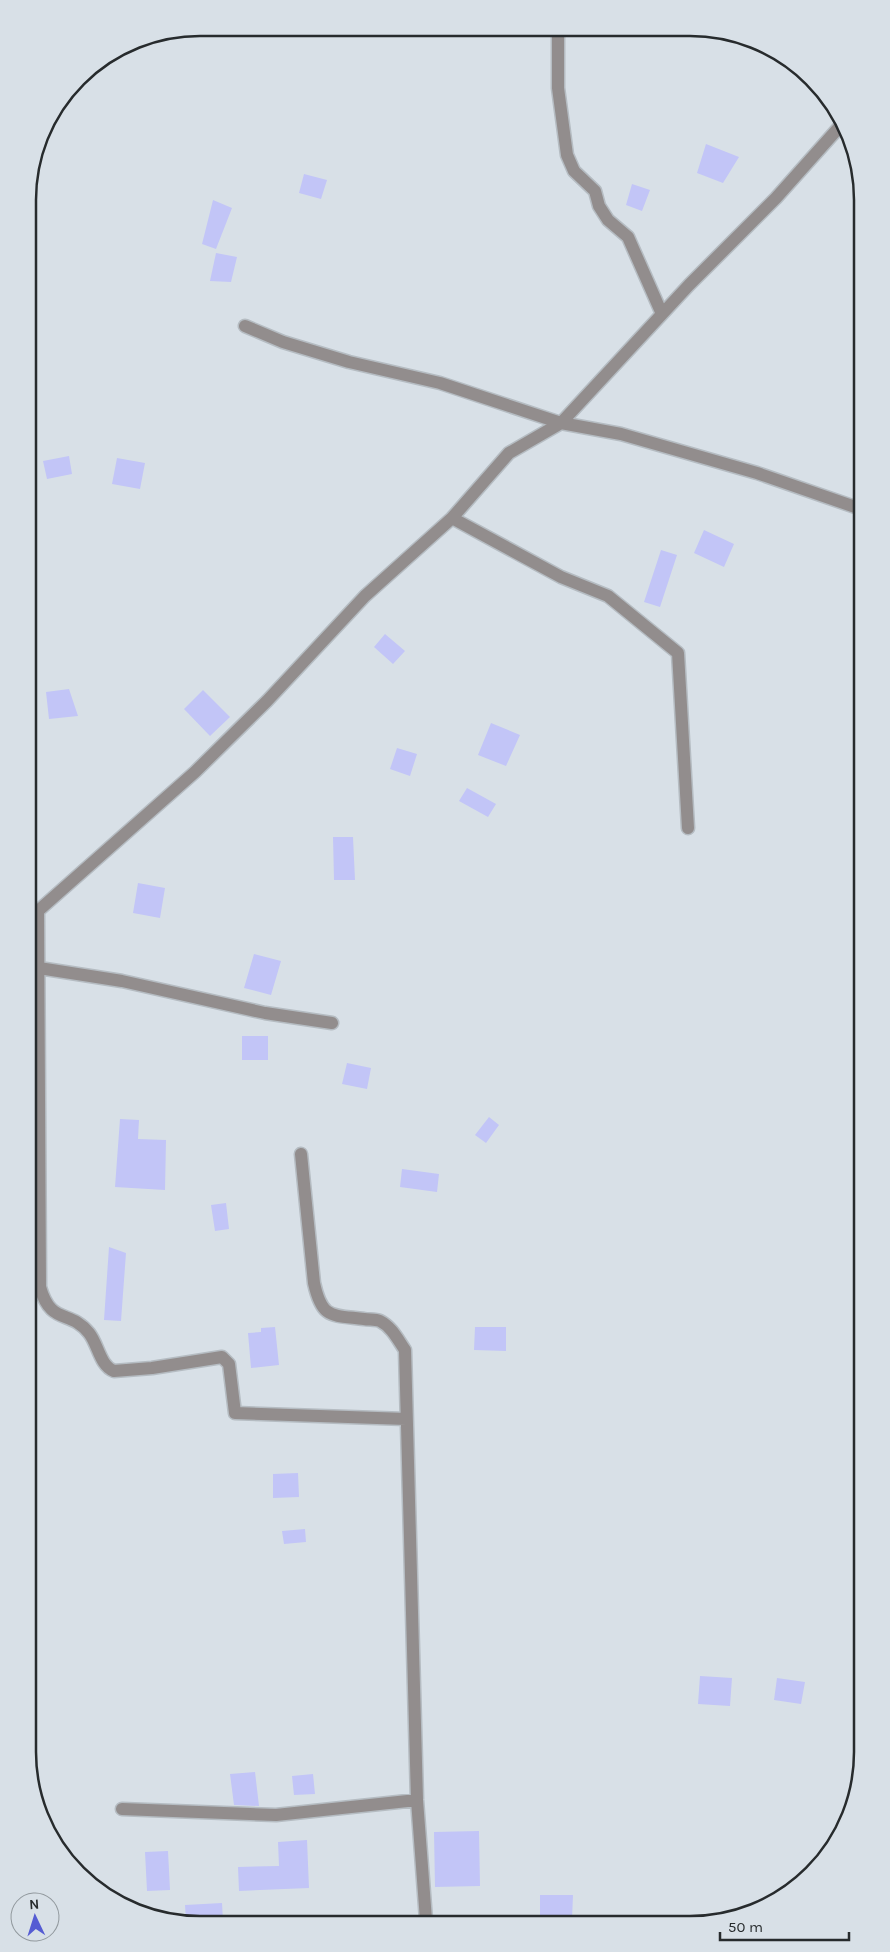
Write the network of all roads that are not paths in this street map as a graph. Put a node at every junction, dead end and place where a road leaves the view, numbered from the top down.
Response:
1 (558, 36) edge
2 (838, 129) edge
3 (662, 314) junction
4 (245, 326) dead end
5 (561, 423) junction
6 (854, 507) edge
7 (452, 518) junction
8 (688, 828) dead end
9 (37, 913) edge
10 (37, 948) edge
11 (38, 968) junction
12 (332, 1023) dead end
13 (301, 1154) dead end
14 (406, 1419) junction
15 (417, 1800) junction
16 (122, 1809) dead end
17 (426, 1916) edge

1 - 3 street
2 - 3 street
3 - 5 street
4 - 5 street
5 - 6 street
5 - 7 street
7 - 8 street
7 - 9 street
10 - 11 street
11 - 12 street
11 - 14 street
13 - 14 street
14 - 15 street
15 - 16 street
15 - 17 street

